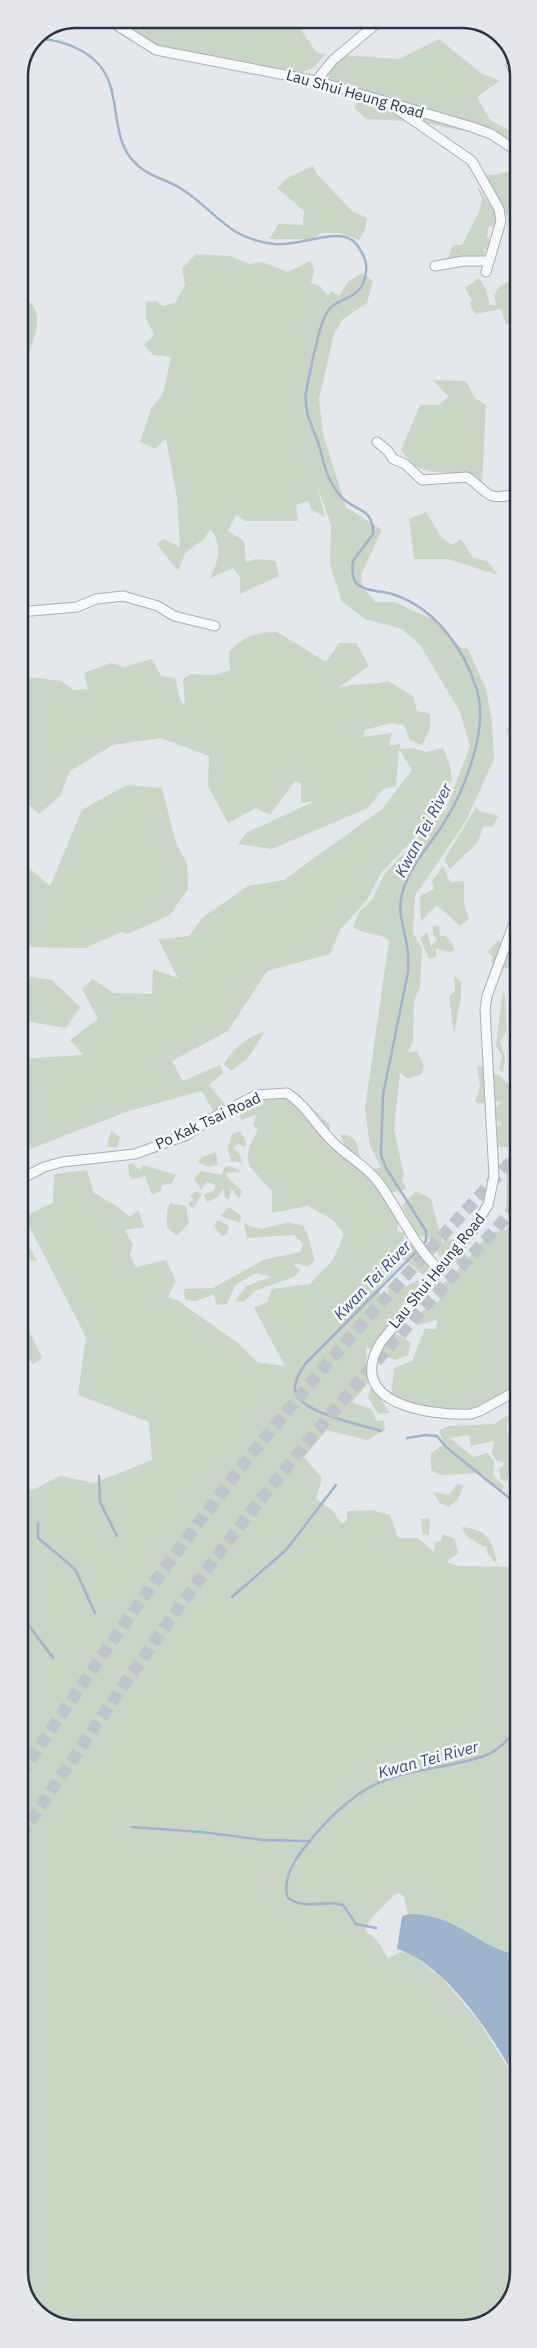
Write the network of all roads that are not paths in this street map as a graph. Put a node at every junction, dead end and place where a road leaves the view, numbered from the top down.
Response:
1 (121, 28) edge
2 (371, 28) edge
3 (316, 81) junction
4 (390, 104) junction
5 (510, 146) edge
6 (489, 261) junction
7 (435, 266) dead end
8 (486, 272) dead end
9 (377, 442) dead end
10 (510, 495) edge
11 (28, 611) edge
12 (214, 626) dead end
13 (510, 934) edge
14 (28, 1175) edge
15 (440, 1271) junction
16 (510, 1394) edge

1 - 3 street, Lau Shui Heung Road
2 - 3 street
3 - 4 street, Lau Shui Heung Road
4 - 5 street, Lau Shui Heung Road
4 - 6 street
6 - 7 street
6 - 8 street
9 - 10 street
11 - 12 street
13 - 15 street, Lau Shui Heung Road
14 - 15 street, Po Kak Tsai Road
15 - 16 street, Lau Shui Heung Road

